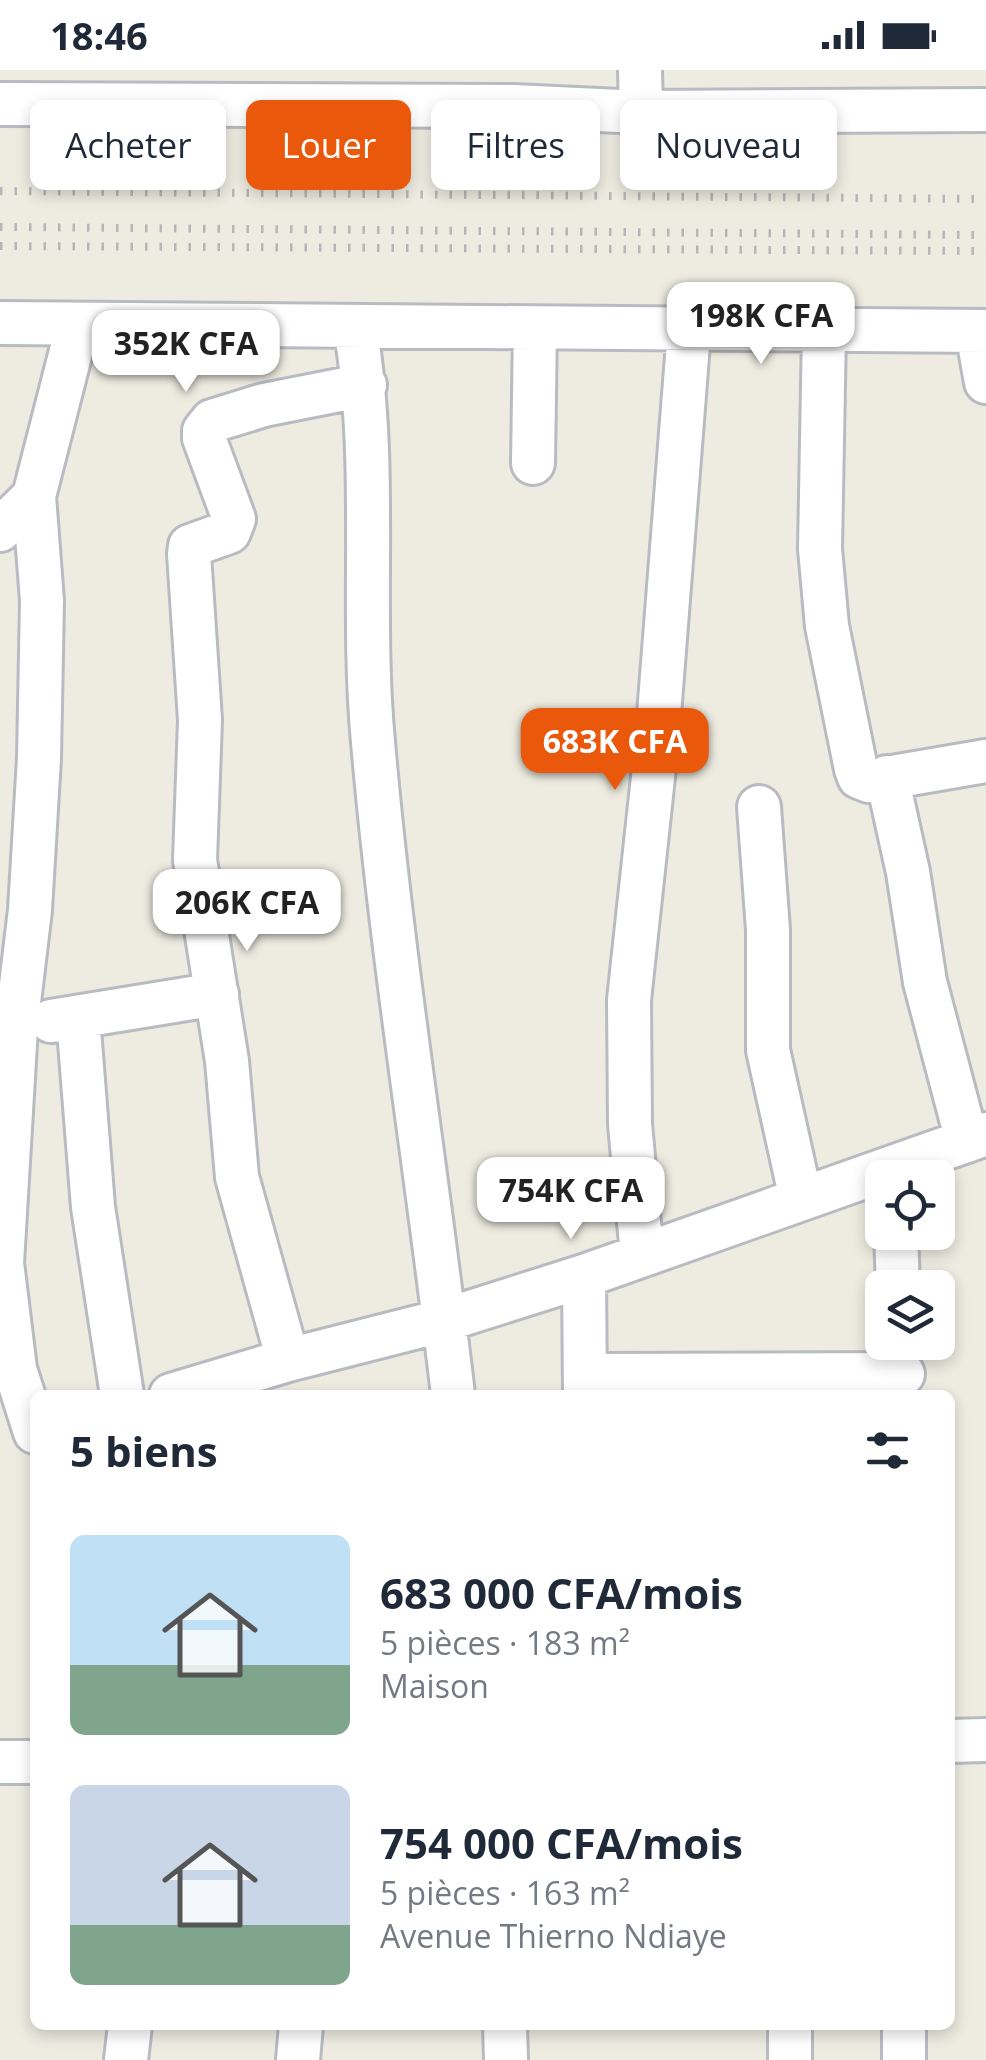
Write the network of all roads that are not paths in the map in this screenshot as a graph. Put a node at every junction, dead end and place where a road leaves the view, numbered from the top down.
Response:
1 (504, 88) edge
2 (824, 90) edge
3 (641, 91) edge
4 (0, 104) edge
5 (986, 110) edge
6 (0, 324) edge
7 (78, 324) junction
8 (355, 327) junction
9 (535, 328) junction
10 (824, 330) junction
11 (689, 331) junction
12 (981, 331) edge
13 (986, 382) edge
14 (365, 386) junction
15 (533, 462) dead end
16 (34, 496) junction
17 (0, 530) edge
18 (986, 761) edge
19 (887, 777) junction
20 (759, 806) dead end
21 (15, 909) edge
22 (218, 994) junction
23 (78, 1017) junction
24 (16, 1027) junction
25 (977, 1138) edge
26 (923, 1160) edge
27 (865, 1180) edge
28 (801, 1199) junction
29 (642, 1255) junction
30 (584, 1276) junction
31 (444, 1320) junction
32 (288, 1360) junction
33 (902, 1370) edge
34 (585, 1385) edge
35 (121, 1390) edge
36 (187, 1390) edge
37 (452, 1390) edge
38 (30, 1416) edge
39 (30, 1433) edge
40 (0, 1440) edge
41 (986, 1740) edge
42 (955, 1741) edge
43 (0, 1762) edge
44 (30, 1762) edge
45 (129, 2030) edge
46 (301, 2030) edge
47 (505, 2030) edge
48 (790, 2030) edge
49 (904, 2030) edge
50 (126, 2060) edge
51 (298, 2060) edge
52 (506, 2060) edge
53 (790, 2060) edge
54 (904, 2060) edge

1 - 3 street
1 - 4 street
2 - 3 street
2 - 5 street
6 - 7 street
7 - 8 street
7 - 16 street
8 - 9 street
8 - 14 street
9 - 11 street
9 - 15 street
10 - 11 street
10 - 12 street
10 - 19 street
11 - 29 street
12 - 13 street
14 - 22 street
14 - 31 street
16 - 17 street
16 - 21 street
18 - 19 street
19 - 25 street
20 - 28 street
21 - 24 street
22 - 23 street
22 - 32 street
23 - 24 street
23 - 35 street
24 - 38 street
25 - 26 street
27 - 28 street
28 - 29 street
29 - 30 street
30 - 31 street
30 - 34 street
31 - 32 street
31 - 37 street
32 - 36 street
33 - 34 street
39 - 40 street
41 - 42 street
43 - 44 street
45 - 50 street
46 - 51 street
47 - 52 street
48 - 53 street
49 - 54 street

